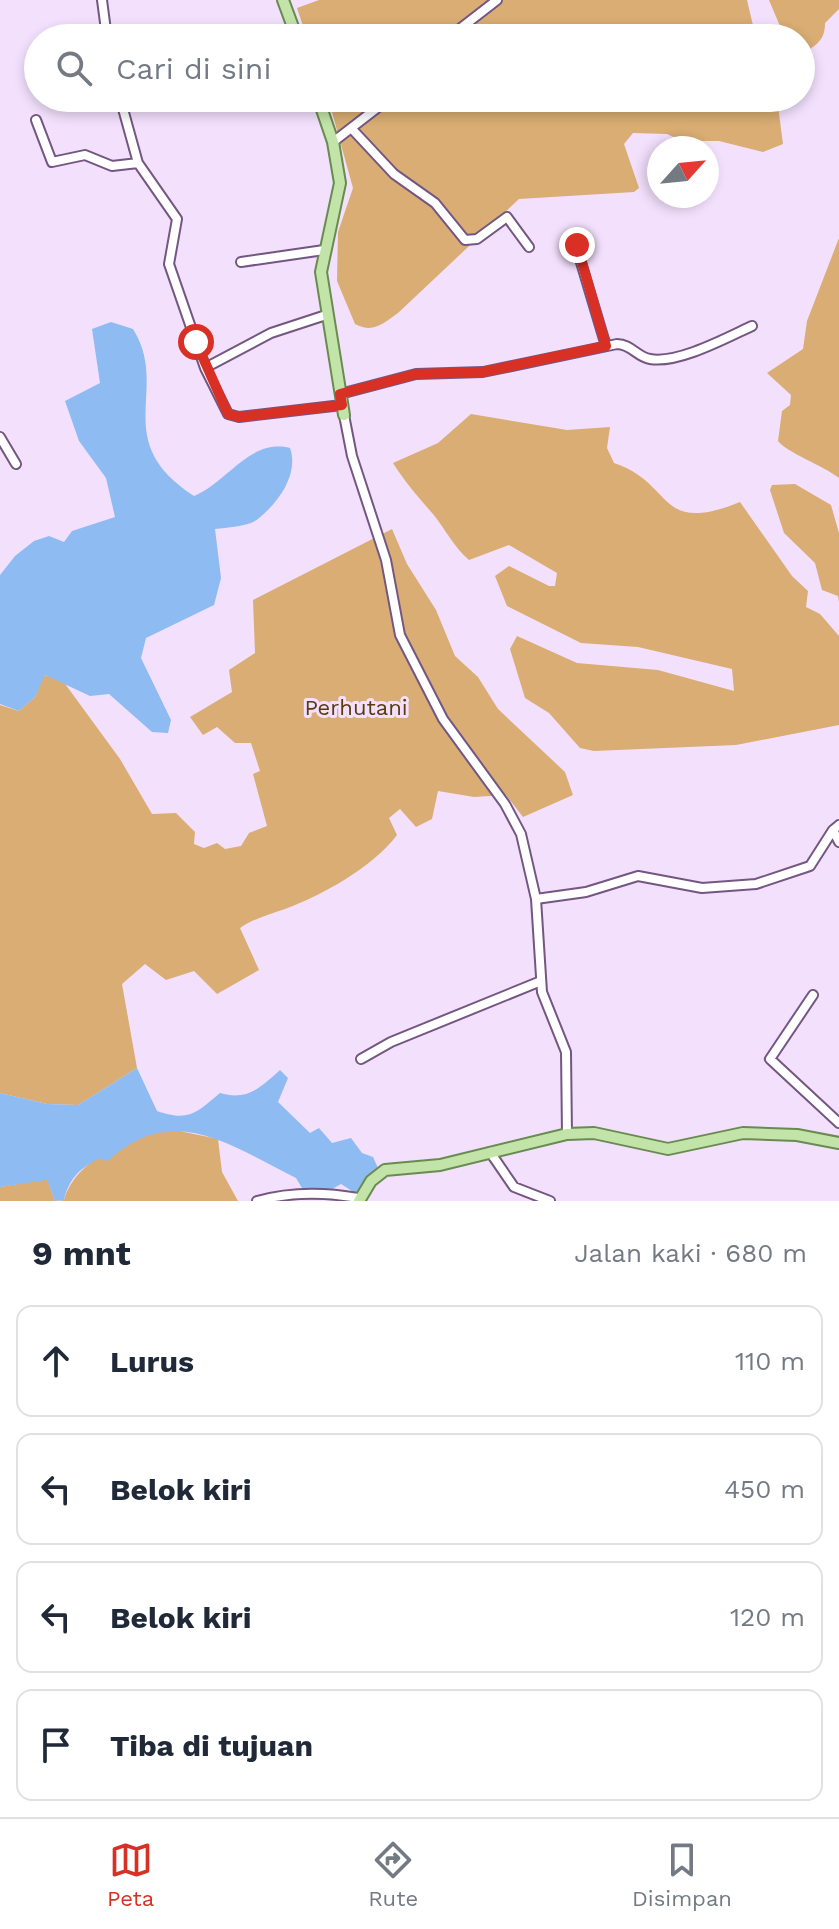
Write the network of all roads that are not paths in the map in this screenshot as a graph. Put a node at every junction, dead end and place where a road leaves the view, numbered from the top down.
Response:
1 (102, 0) edge
2 (283, 0) edge
3 (497, 0) edge
4 (105, 24) edge
5 (292, 24) edge
6 (466, 24) edge
7 (124, 112) edge
8 (323, 112) edge
9 (373, 112) edge
10 (36, 120) dead end
11 (352, 129) junction
12 (333, 142) junction
13 (138, 163) junction
14 (574, 239) dead end
15 (529, 247) dead end
16 (324, 250) junction
17 (241, 262) dead end
18 (326, 315) junction
19 (752, 326) dead end
20 (606, 346) junction
21 (205, 368) junction
22 (342, 405) junction
23 (0, 437) edge
24 (16, 464) dead end
25 (836, 827) edge
26 (839, 842) edge
27 (536, 899) junction
28 (541, 981) junction
29 (813, 995) dead end
30 (361, 1059) dead end
31 (839, 1123) edge
32 (567, 1134) junction
33 (839, 1143) edge
34 (490, 1152) junction
35 (358, 1199) edge
36 (257, 1201) edge
37 (550, 1201) edge

1 - 4 street
2 - 5 main road
3 - 6 street
7 - 13 street
8 - 12 main road
9 - 11 street
10 - 13 street
11 - 12 street
11 - 15 street
12 - 16 main road
13 - 21 street
14 - 20 street
16 - 17 street
16 - 18 main road
18 - 21 street
18 - 22 main road
19 - 20 street
20 - 22 street
21 - 22 street
22 - 27 street
23 - 24 street
25 - 26 street
25 - 27 street
27 - 28 street
28 - 30 street
28 - 32 street
29 - 31 street
32 - 33 main road
32 - 34 main road
34 - 35 main road
34 - 37 street
35 - 36 street

